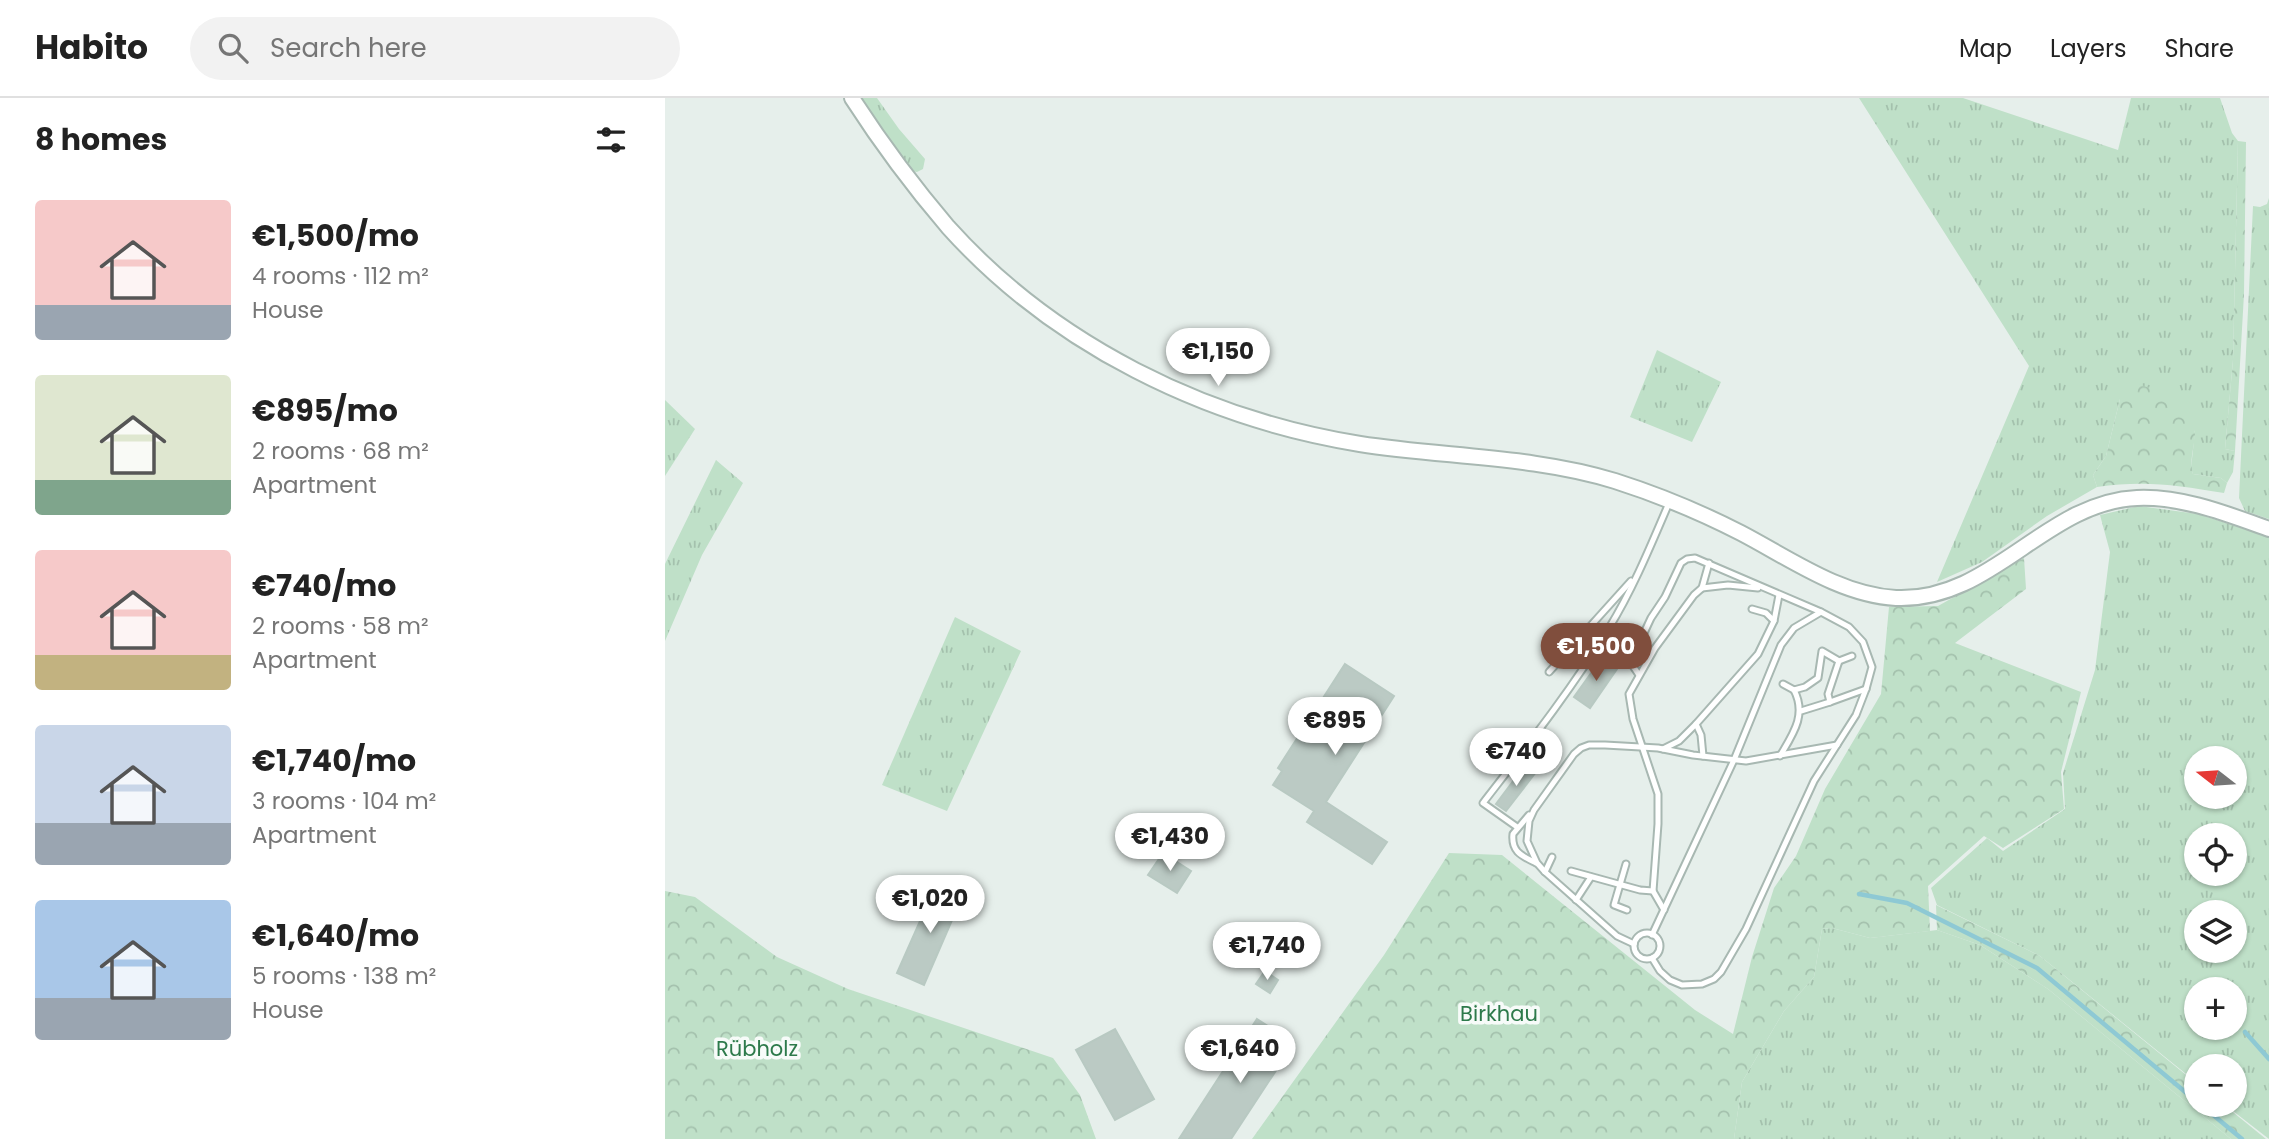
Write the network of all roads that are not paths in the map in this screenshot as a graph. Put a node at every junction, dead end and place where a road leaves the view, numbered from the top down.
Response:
1 (852, 98) edge
2 (1671, 500) junction
3 (2269, 529) edge
4 (1709, 563) junction
5 (1637, 574) junction
6 (1702, 588) junction
7 (1764, 589) junction
8 (1779, 596) junction
9 (1752, 609) dead end
10 (1821, 612) junction
11 (1774, 621) junction
12 (1602, 638) junction
13 (1820, 641) dead end
14 (1623, 651) junction
15 (1822, 651) junction
16 (1852, 656) dead end
17 (1839, 661) junction
18 (1549, 672) dead end
19 (1639, 675) junction
20 (1783, 684) dead end
21 (1867, 689) junction
22 (1794, 690) junction
23 (1830, 702) junction
24 (1801, 711) junction
25 (1640, 716) dead end
26 (1633, 719) junction
27 (1696, 724) junction
28 (1837, 745) junction
29 (1642, 747) junction
30 (1663, 749) junction
31 (1703, 756) junction
32 (1780, 756) junction
33 (1734, 760) junction
34 (1550, 788) junction
35 (1557, 793) dead end
36 (1534, 810) junction
37 (1517, 827) junction
38 (1552, 857) dead end
39 (1537, 863) junction
40 (1626, 864) dead end
41 (1571, 871) dead end
42 (1545, 872) junction
43 (1591, 877) junction
44 (1620, 885) junction
45 (1653, 891) junction
46 (1576, 900) junction
47 (1664, 909) junction
48 (1627, 910) dead end
49 (1652, 935) junction
50 (1634, 944) junction
51 (1652, 958) junction

1 - 2 street
2 - 3 street
2 - 5 lane
4 - 6 lane
4 - 7 lane
4 - 14 lane
5 - 12 lane
5 - 18 lane
6 - 7 lane
6 - 19 lane
7 - 8 lane
8 - 10 lane
8 - 11 lane
9 - 11 lane
10 - 21 lane
10 - 33 lane
11 - 27 lane
12 - 14 lane
12 - 37 lane
13 - 15 lane
14 - 19 lane
15 - 17 lane
15 - 22 lane
16 - 17 lane
17 - 23 lane
19 - 26 lane
20 - 22 lane
21 - 23 lane
21 - 28 lane
22 - 24 lane
23 - 24 lane
24 - 32 lane
25 - 26 lane
26 - 29 lane
27 - 30 lane
27 - 31 lane
28 - 32 lane
28 - 51 lane
29 - 30 lane
29 - 34 lane
29 - 45 lane
30 - 31 lane
31 - 33 lane
32 - 33 lane
33 - 47 lane
34 - 35 lane
34 - 36 lane
36 - 37 lane
36 - 39 lane
37 - 39 lane
38 - 42 lane
39 - 42 lane
40 - 44 lane
41 - 43 lane
42 - 46 lane
43 - 44 lane
43 - 46 lane
44 - 45 lane
44 - 48 lane
45 - 47 lane
46 - 50 lane
47 - 49 lane
49 - 50 lane
49 - 51 lane
50 - 51 lane

